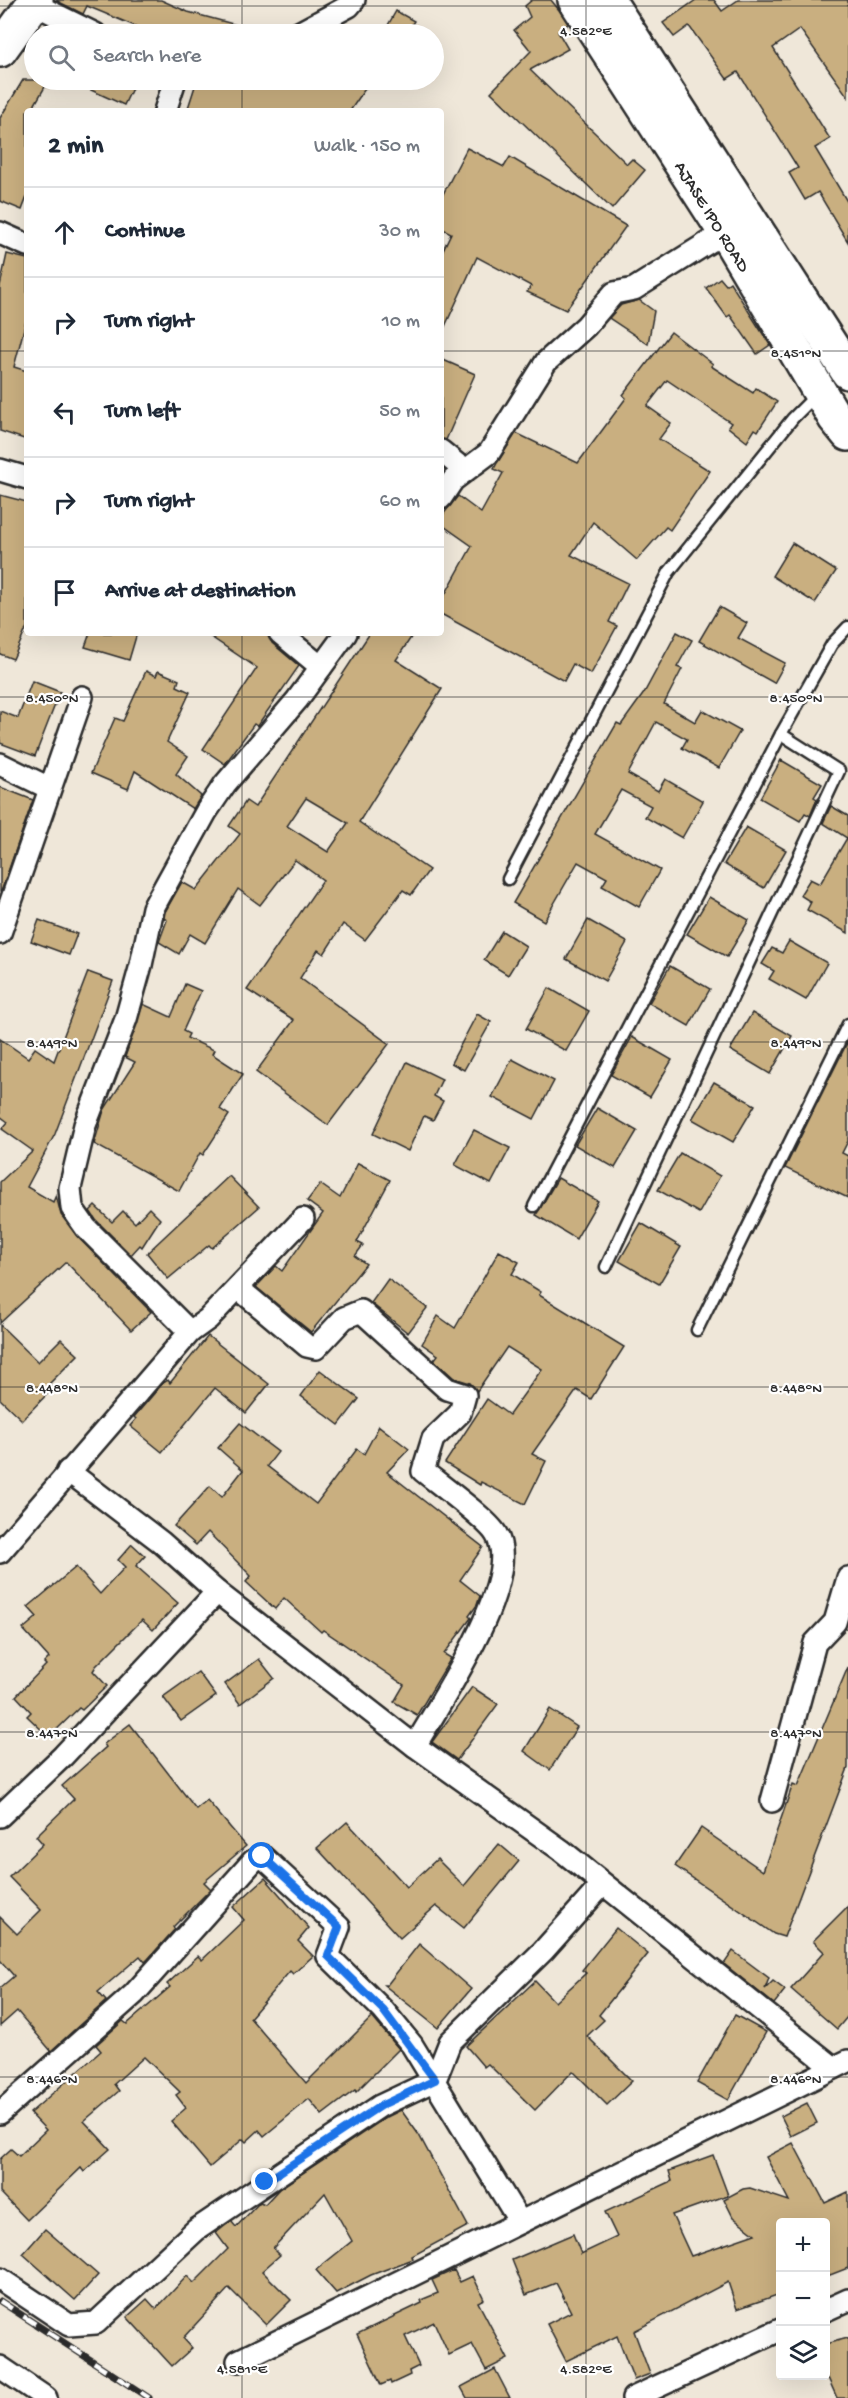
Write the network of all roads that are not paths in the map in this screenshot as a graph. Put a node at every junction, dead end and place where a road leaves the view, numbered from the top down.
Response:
1 (354, 0) edge
2 (35, 2) edge
3 (597, 3) edge
4 (76, 24) edge
5 (316, 24) edge
6 (0, 50) edge
7 (172, 90) edge
8 (166, 108) edge
9 (725, 232) junction
10 (0, 233) edge
11 (24, 243) edge
12 (848, 372) edge
13 (820, 392) junction
14 (848, 434) edge
15 (444, 453) edge
16 (0, 470) edge
17 (464, 470) junction
18 (24, 477) edge
19 (444, 494) edge
20 (848, 627) edge
21 (284, 636) edge
22 (344, 636) edge
23 (321, 667) junction
24 (82, 697) dead end
25 (782, 734) junction
26 (0, 765) edge
27 (49, 788) junction
28 (508, 879) dead end
29 (0, 933) edge
30 (848, 1024) edge
31 (534, 1206) dead end
32 (303, 1219) dead end
33 (606, 1267) dead end
34 (238, 1288) junction
35 (697, 1330) dead end
36 (190, 1332) junction
37 (68, 1471) junction
38 (0, 1552) edge
39 (848, 1578) edge
40 (217, 1592) junction
41 (415, 1746) junction
42 (772, 1801) dead end
43 (0, 1816) edge
44 (602, 1885) junction
45 (450, 2042) junction
46 (412, 2045) junction
47 (841, 2065) edge
48 (435, 2080) junction
49 (0, 2113) edge
50 (520, 2222) junction
51 (0, 2279) edge
52 (848, 2300) edge
53 (830, 2308) edge
54 (776, 2332) edge
55 (238, 2361) dead end
56 (0, 2367) edge
57 (46, 2398) edge
58 (633, 2398) edge

1 - 5 street
2 - 4 street
2 - 6 main road
3 - 9 main road, AJASE IPO ROAD
3 - 12 main road, AJASE IPO ROAD
7 - 8 street
9 - 13 main road, AJASE IPO ROAD
9 - 17 street
10 - 11 street
13 - 14 main road, AJASE IPO ROAD
13 - 28 lane
15 - 17 street
16 - 18 street
17 - 19 street
20 - 25 lane
21 - 23 street
22 - 23 street
23 - 36 street
24 - 27 street
25 - 31 lane
25 - 33 lane
26 - 27 street
27 - 29 street
30 - 35 lane
32 - 34 street
34 - 36 street
34 - 41 street
36 - 37 street
37 - 38 street
37 - 40 street
39 - 42 street
40 - 41 street
40 - 43 street
41 - 44 street
44 - 45 street
44 - 47 street
45 - 46 street
45 - 48 street
46 - 48 street
46 - 49 street
47 - 50 street
48 - 50 street
48 - 51 street
50 - 55 street
52 - 53 street
54 - 58 street
56 - 57 street

